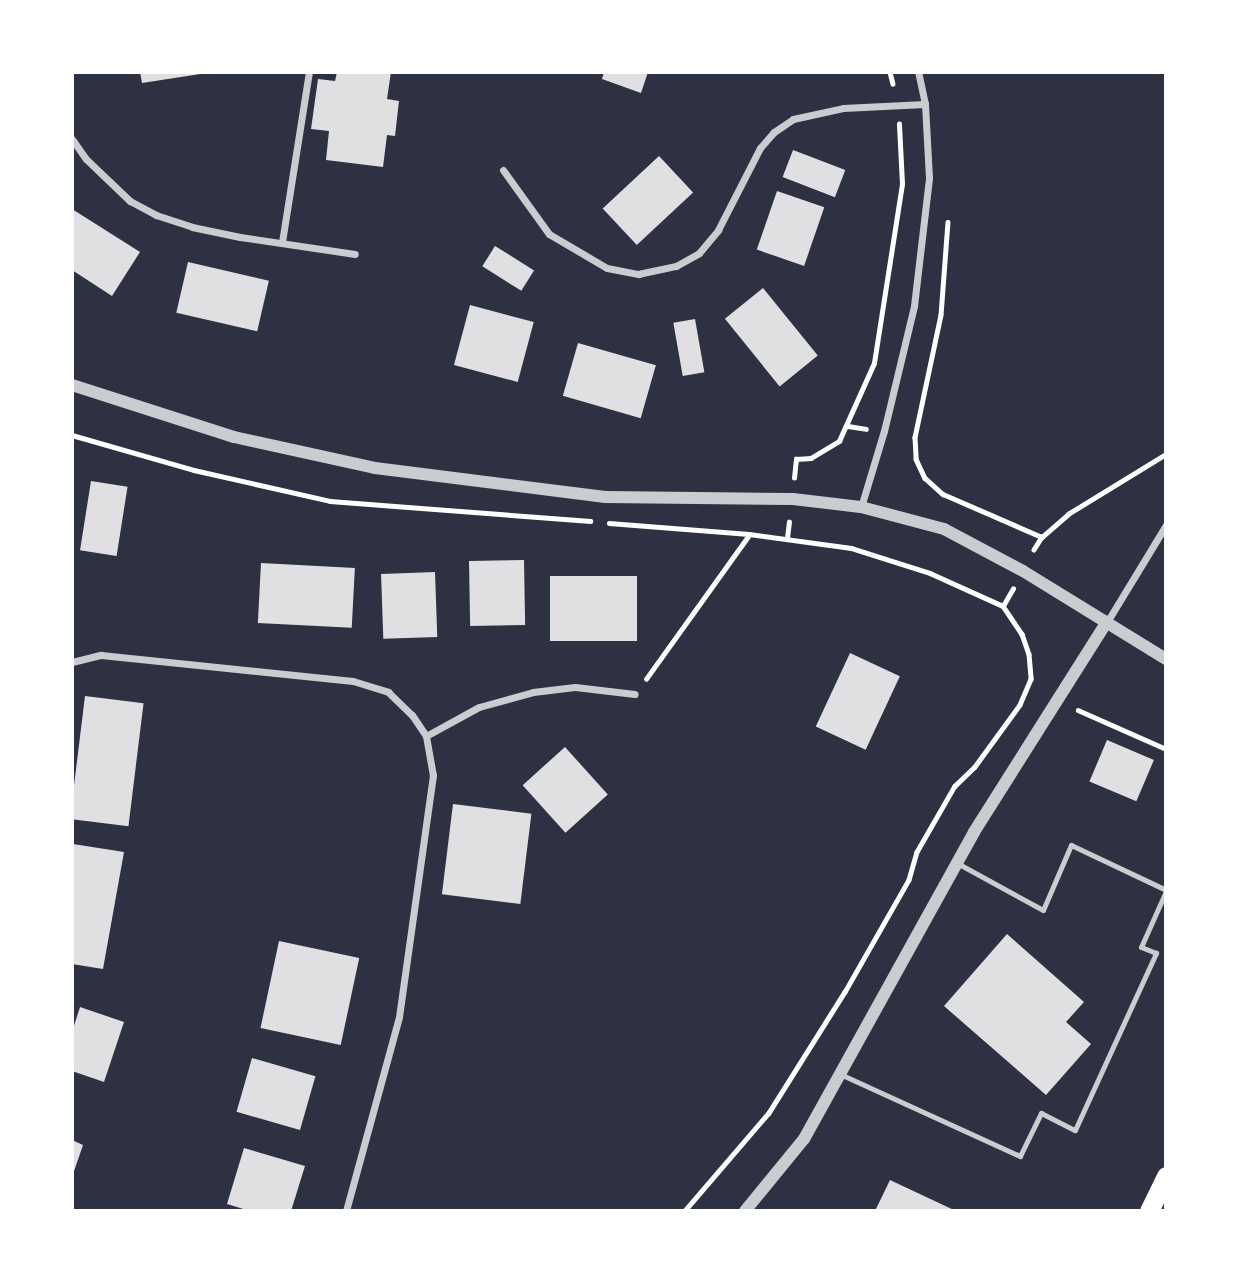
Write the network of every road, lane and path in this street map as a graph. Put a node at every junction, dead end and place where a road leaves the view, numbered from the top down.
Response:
1 (309, 72) edge
2 (890, 72) edge
3 (918, 72) edge
4 (897, 103) junction
5 (925, 104) junction
6 (72, 139) edge
7 (503, 170) dead end
8 (282, 242) junction
9 (355, 254) dead end
10 (72, 385) edge
11 (1166, 454) edge
12 (796, 459) dead end
13 (861, 507) junction
14 (1166, 525) edge
15 (749, 534) dead end
16 (1042, 537) dead end
17 (787, 538) dead end
18 (1107, 622) junction
19 (1166, 659) edge
20 (72, 662) edge
21 (1031, 679) junction
22 (635, 694) joint
23 (1057, 701) junction
24 (426, 736) junction
25 (1166, 749) edge
26 (957, 862) junction
27 (1166, 890) edge
28 (840, 1074) junction
29 (1166, 1176) edge
30 (346, 1211) edge
31 (685, 1211) edge
32 (745, 1211) edge
33 (1149, 1211) edge

1 - 8 street
2 - 4 path
3 - 5 street
4 - 5 street
4 - 7 street
4 - 12 path
5 - 13 street
6 - 8 street
8 - 9 street
10 - 13 street
11 - 16 path
13 - 18 street
14 - 18 street
15 - 22 path
17 - 21 path
18 - 19 street
18 - 23 street
20 - 24 street
21 - 23 path
21 - 31 path
22 - 24 street
23 - 25 path
23 - 26 street
24 - 30 street
26 - 27 lane
26 - 28 street
27 - 28 lane
28 - 32 street
29 - 33 highway

